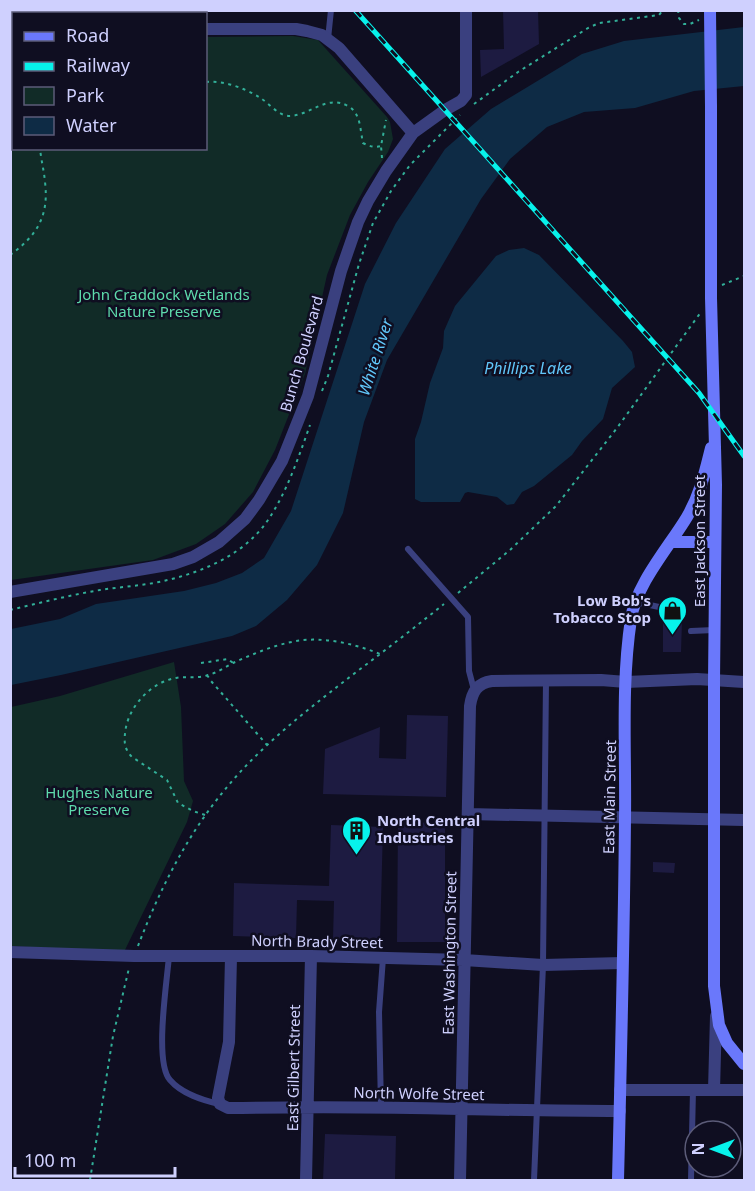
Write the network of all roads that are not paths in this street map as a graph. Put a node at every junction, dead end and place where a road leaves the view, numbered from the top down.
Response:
1 (331, 10) edge
2 (466, 10) edge
3 (710, 10) edge
4 (207, 28) edge
5 (328, 39) junction
6 (413, 133) junction
7 (714, 435) junction
8 (671, 542) junction
9 (716, 542) junction
10 (408, 549) dead end
11 (10, 592) edge
12 (636, 602) junction
13 (658, 608) dead end
14 (715, 630) junction
15 (691, 631) dead end
16 (546, 681) junction
17 (626, 681) junction
18 (714, 681) junction
19 (744, 682) edge
20 (474, 691) junction
21 (468, 814) junction
22 (545, 815) junction
23 (625, 817) junction
24 (714, 819) junction
25 (744, 820) edge
26 (10, 952) edge
27 (169, 956) junction
28 (311, 956) junction
29 (231, 957) junction
30 (383, 958) junction
31 (464, 960) junction
32 (622, 963) junction
33 (543, 964) junction
34 (717, 1008) junction
35 (744, 1064) edge
36 (620, 1089) junction
37 (693, 1090) junction
38 (714, 1090) junction
39 (744, 1090) edge
40 (219, 1104) junction
41 (308, 1107) junction
42 (381, 1108) junction
43 (461, 1109) junction
44 (537, 1111) junction
45 (620, 1111) junction
46 (306, 1180) edge
47 (460, 1180) edge
48 (534, 1180) edge
49 (618, 1180) edge
50 (691, 1180) edge

1 - 5 lane
2 - 6 street, Bunch Boulevard
3 - 7 main road, East Jackson Street, bridge
4 - 5 street
5 - 6 street
6 - 11 street, Bunch Boulevard
7 - 8 main road, East Main Street
7 - 9 main road, East Jackson Street
8 - 9 main road
8 - 12 main road, East Main Street
9 - 14 main road, East Jackson Street
10 - 20 lane
12 - 13 lane
12 - 17 main road, East Main Street
14 - 15 lane
14 - 18 main road, East Jackson Street
16 - 17 street
16 - 20 street
16 - 22 lane
17 - 18 street
17 - 23 main road, East Main Street
18 - 19 street
18 - 24 main road, East Jackson Street
20 - 21 street, East Washington Street
21 - 22 street
21 - 31 street, East Washington Street
22 - 23 street
22 - 33 lane
23 - 24 street
23 - 32 main road, East Main Street
24 - 25 street
24 - 34 main road, East Jackson Street
26 - 27 street, North Brady Street
27 - 29 street, North Brady Street
27 - 40 lane
28 - 29 street, North Brady Street
28 - 30 street, North Brady Street
28 - 41 street, East Gilbert Street
29 - 40 street
30 - 31 street, North Brady Street
30 - 42 lane
31 - 33 street, North Brady Street
31 - 43 street, East Washington Street
32 - 33 street, North Brady Street
32 - 36 main road, East Main Street
33 - 44 lane
34 - 35 main road, East Jackson Street
34 - 38 street
36 - 37 street
36 - 45 main road, East Main Street
37 - 38 street
37 - 50 lane
38 - 39 street
40 - 41 street, North Wolfe Street
41 - 42 street, North Wolfe Street
41 - 46 street, East Gilbert Street
42 - 43 street, North Wolfe Street
43 - 44 street, North Wolfe Street
43 - 47 street, East Washington Street
44 - 45 street, North Wolfe Street
44 - 48 lane
45 - 49 main road, East Main Street

